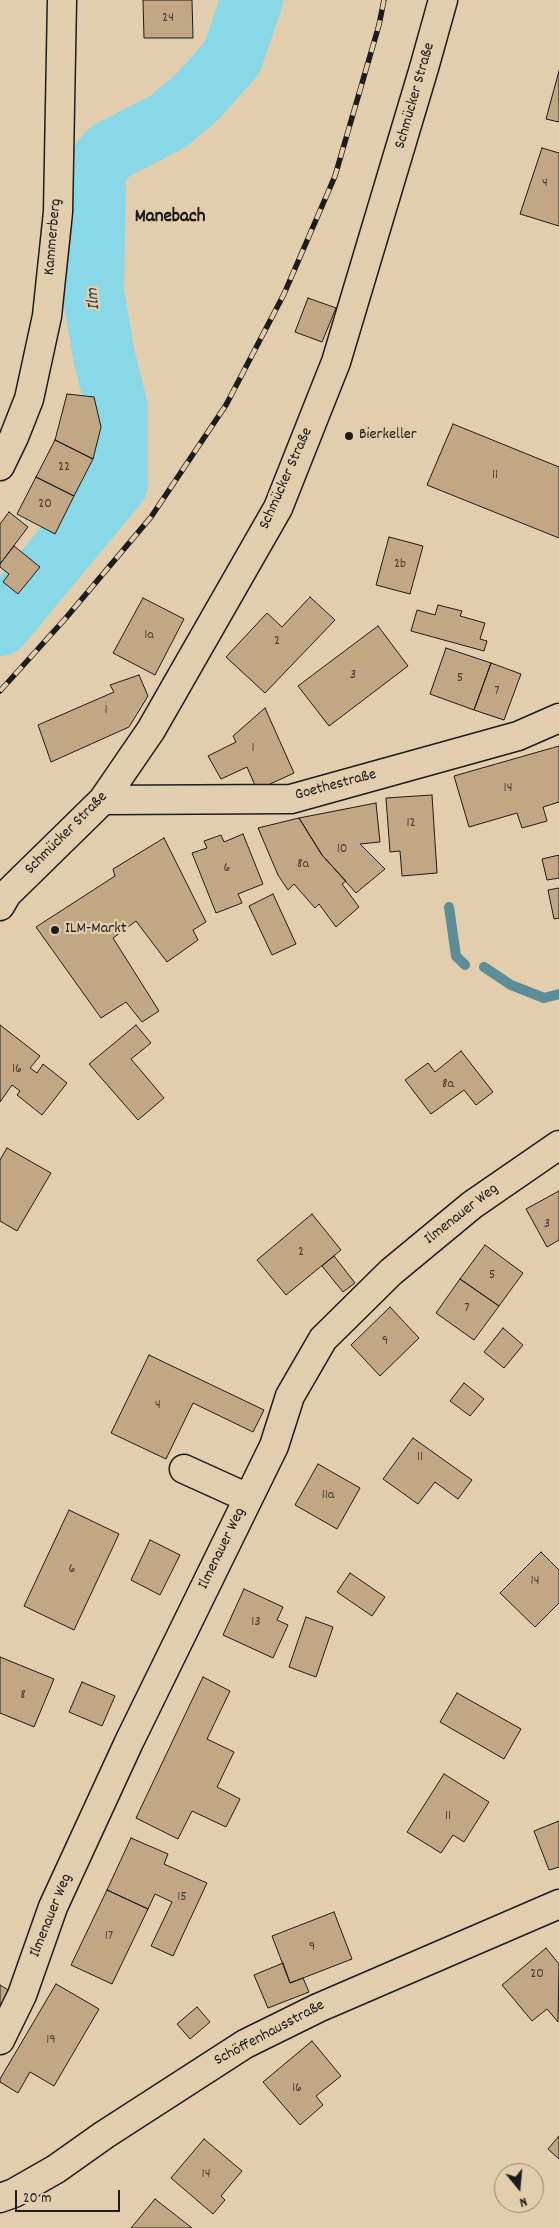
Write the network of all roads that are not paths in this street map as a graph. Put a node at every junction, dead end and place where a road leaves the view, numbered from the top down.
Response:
1 (62, 0) edge
2 (443, 0) edge
3 (0, 466) edge
4 (559, 718) edge
5 (104, 800) junction
6 (2, 896) edge
7 (559, 1146) edge
8 (184, 1468) dead end
9 (248, 1498) junction
10 (559, 1904) edge
11 (0, 2040) edge
12 (0, 2198) edge

1 - 3 street, Kammerberg
2 - 5 street, Schmücker Straße
4 - 5 street, Goethestraße
5 - 6 street, Schmücker Straße
7 - 9 street, Ilmenauer Weg
8 - 9 street
9 - 11 street, Ilmenauer Weg
10 - 12 street, Schöffenhausstraße

